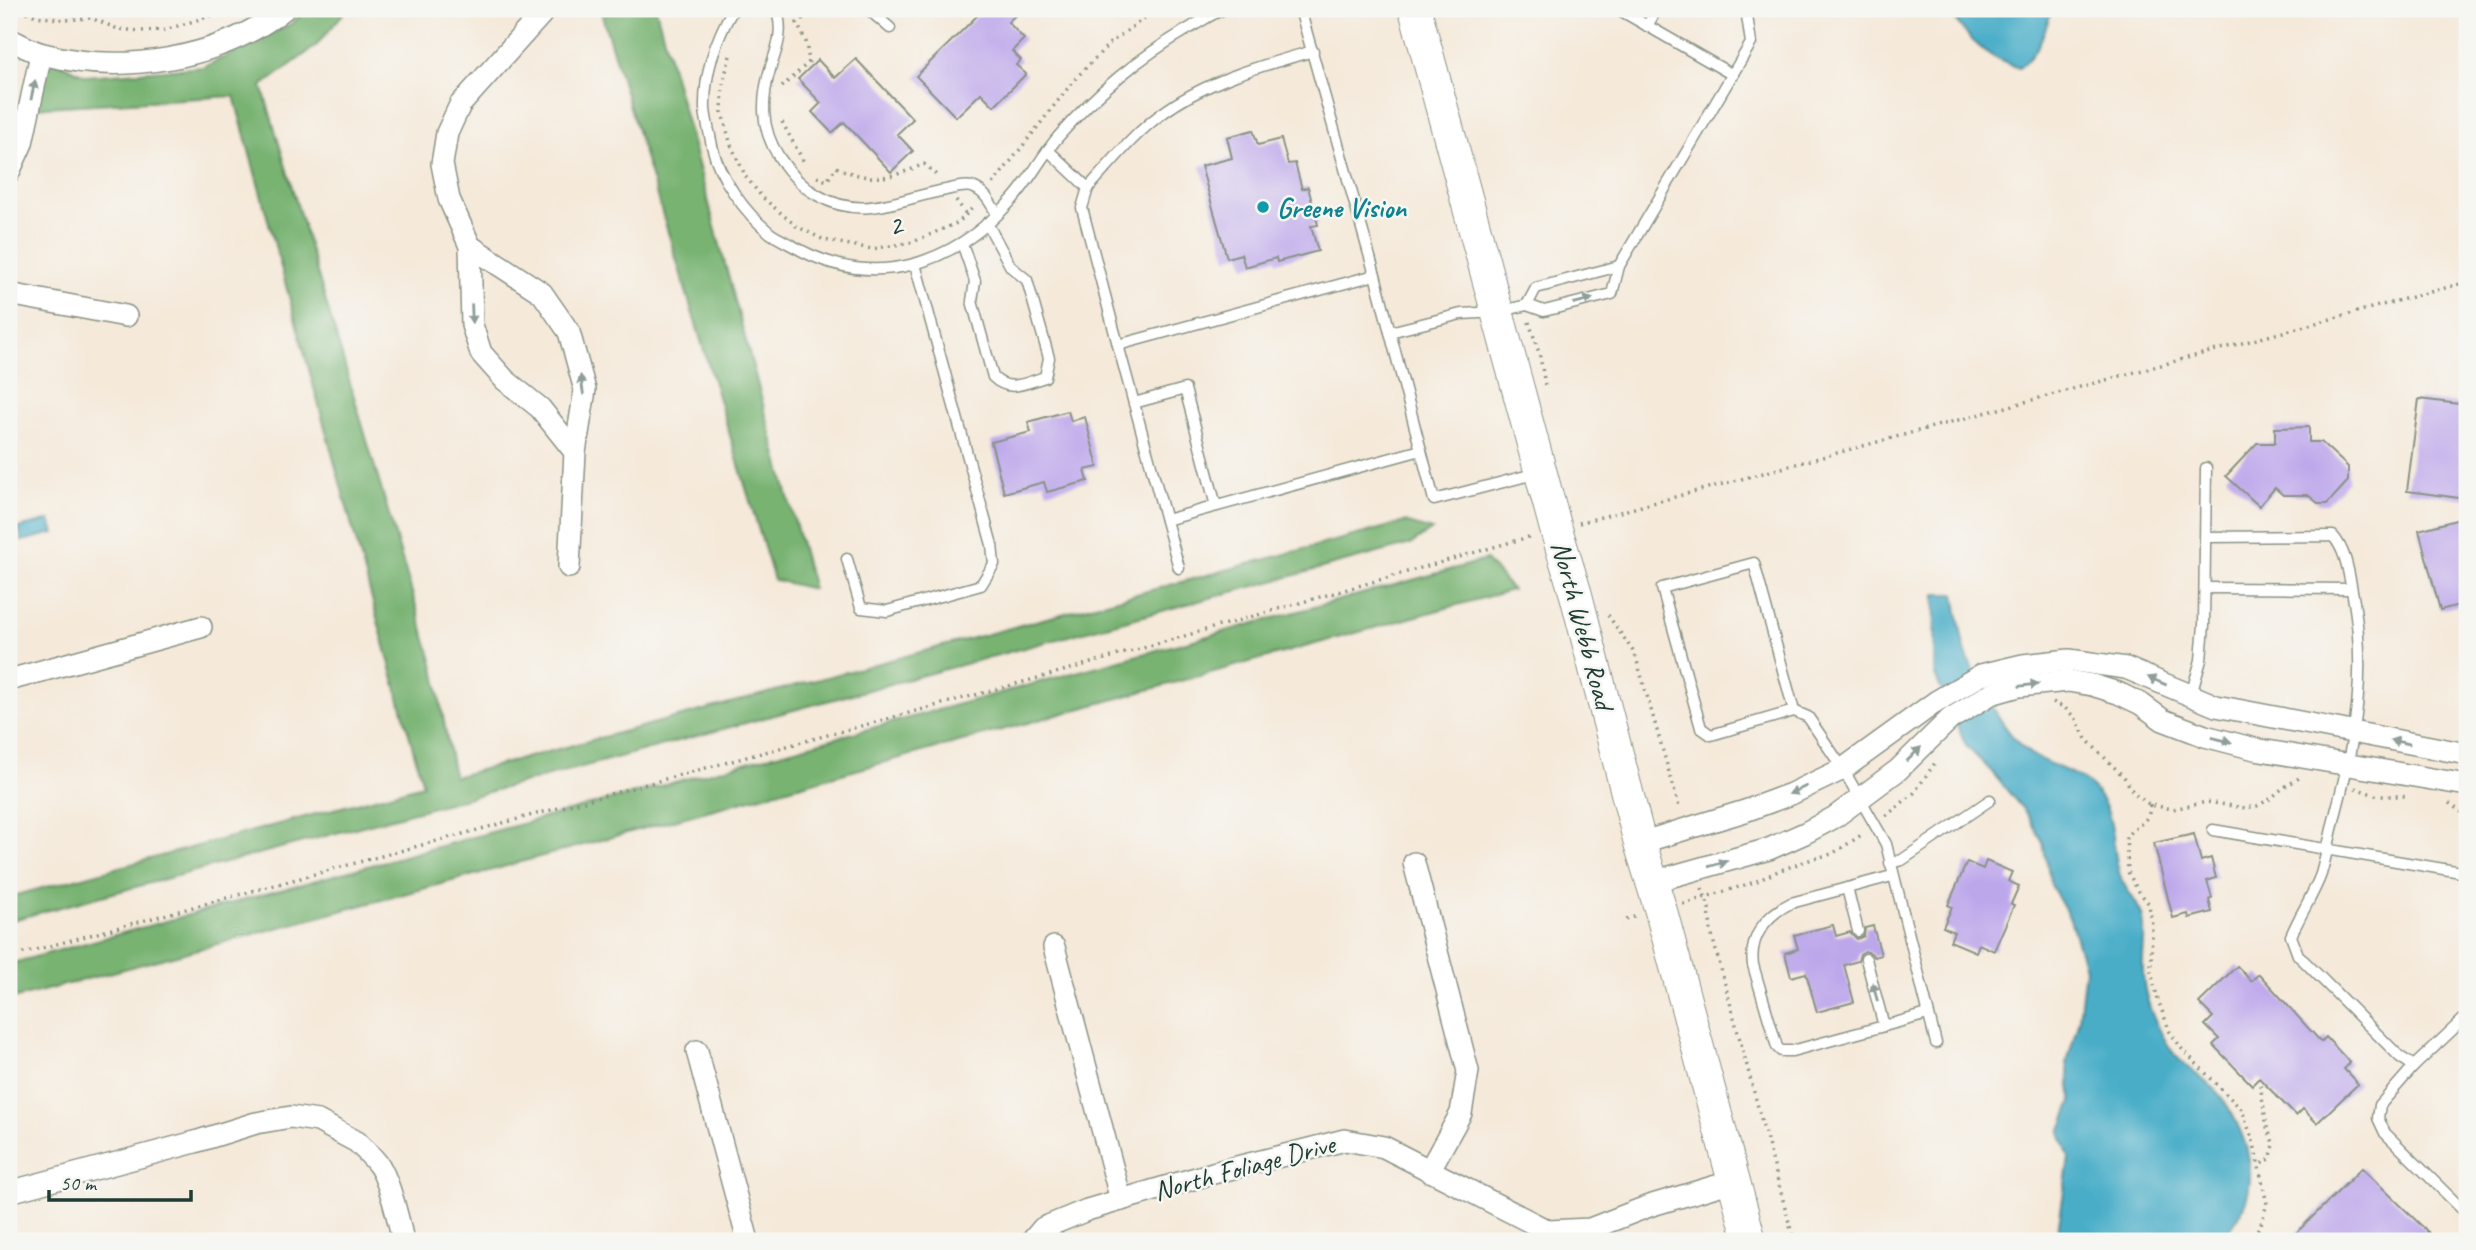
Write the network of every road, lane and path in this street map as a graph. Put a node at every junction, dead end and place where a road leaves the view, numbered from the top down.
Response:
1 (20, 9) edge
2 (232, 9) edge
3 (284, 9) edge
4 (546, 9) edge
5 (733, 9) edge
6 (776, 9) edge
7 (868, 9) edge
8 (1157, 9) edge
9 (1225, 9) edge
10 (1300, 9) edge
11 (1415, 9) edge
12 (1618, 9) edge
13 (1657, 9) edge
14 (1746, 9) edge
15 (806, 16) dead end
16 (1647, 26) junction
17 (890, 28) dead end
18 (10, 44) edge
19 (731, 50) dead end
20 (1313, 51) junction
21 (41, 54) junction
22 (1733, 75) junction
23 (779, 98) dead end
24 (780, 110) dead end
25 (1048, 150) junction
26 (806, 166) dead end
27 (9, 172) edge
28 (814, 175) dead end
29 (1088, 188) junction
30 (948, 189) junction
31 (984, 194) junction
32 (967, 214) junction
33 (997, 214) junction
34 (987, 223) junction
35 (962, 243) junction
36 (470, 246) junction
37 (915, 264) junction
38 (1619, 266) junction
39 (1375, 275) junction
40 (2467, 282) edge
41 (9, 294) edge
42 (1516, 308) junction
43 (126, 316) dead end
44 (1390, 332) junction
45 (1118, 345) junction
46 (1547, 395) dead end
47 (1134, 403) junction
48 (1421, 450) junction
49 (575, 452) junction
50 (2206, 468) dead end
51 (1541, 472) junction
52 (1216, 506) junction
53 (1166, 520) junction
54 (1579, 523) dead end
55 (1527, 537) dead end
56 (2206, 537) junction
57 (847, 559) dead end
58 (569, 567) dead end
59 (1179, 568) dead end
60 (2206, 588) junction
61 (2351, 589) junction
62 (1605, 610) dead end
63 (201, 626) dead end
64 (9, 680) edge
65 (1986, 685) junction
66 (2191, 695) junction
67 (2051, 701) dead end
68 (1794, 711) junction
69 (2354, 733) junction
70 (2467, 754) edge
71 (2348, 764) junction
72 (1843, 769) junction
73 (2343, 785) junction
74 (2467, 785) edge
75 (2414, 796) dead end
76 (1860, 799) junction
77 (1990, 800) dead end
78 (2447, 801) dead end
79 (2150, 805) junction
80 (2467, 816) edge
81 (1685, 829) junction
82 (2213, 830) dead end
83 (1640, 843) junction
84 (2327, 849) junction
85 (1414, 863) dead end
86 (1890, 863) junction
87 (1697, 870) junction
88 (2467, 873) edge
89 (1892, 876) junction
90 (1652, 882) junction
91 (1847, 888) junction
92 (1858, 931) dead end
93 (1054, 947) dead end
94 (9, 957) edge
95 (1866, 959) dead end
96 (1928, 1014) junction
97 (2467, 1016) edge
98 (1884, 1026) junction
99 (1936, 1042) dead end
100 (697, 1051) dead end
101 (2414, 1066) junction
102 (2259, 1078) dead end
103 (2259, 1165) junction
104 (1429, 1171) junction
105 (1733, 1181) junction
106 (9, 1192) edge
107 (1121, 1200) junction
108 (2467, 1214) edge
109 (403, 1241) edge
110 (748, 1241) edge
111 (1032, 1241) edge
112 (1750, 1241) edge
113 (1794, 1241) edge
114 (2250, 1241) edge

1 - 2 path
3 - 21 street
4 - 36 street
5 - 37 lane
6 - 30 lane
7 - 17 lane
8 - 31 path, 2
9 - 25 lane
10 - 20 lane
11 - 42 main road, North Webb Road
12 - 16 lane
13 - 16 lane
14 - 22 lane
15 - 23 path
16 - 22 lane
18 - 21 street
19 - 32 path, 2
20 - 29 lane
20 - 39 lane
27 -> 21 street
22 - 38 lane
24 - 26 path
25 - 29 lane
25 - 33 lane
28 - 30 path
29 - 45 lane
30 - 31 lane
30 - 32 path
31 - 32 path, 2
31 - 33 lane
33 - 34 lane
34 - 35 lane
34 - 35 lane
35 - 37 lane
36 -> 49 street
49 -> 36 street
37 - 57 lane
38 - 42 lane
42 -> 38 lane
39 - 44 lane
39 - 45 lane
40 - 54 path
41 - 43 street
42 - 44 lane
42 - 46 path
42 - 51 main road, North Webb Road
44 - 48 lane
45 - 47 lane
47 - 52 lane
47 - 53 lane
48 - 51 lane
48 - 52 lane
49 - 58 street
50 - 56 lane
51 - 83 main road, North Webb Road
52 - 53 lane
53 - 59 lane
55 - 94 path
56 - 60 lane
56 - 61 lane
60 - 61 lane
60 - 66 lane
61 - 69 lane
62 - 81 path
63 - 64 street
66 -> 65 street
65 -> 71 street
65 - 72 street
76 -> 65 street
66 - 69 street
67 - 79 path
68 - 68 lane
68 - 72 lane
70 -> 69 street
69 - 71 lane
71 - 73 lane
71 - 74 street
72 - 76 lane
72 -> 81 street
73 - 75 path
73 - 79 path
73 - 84 lane
76 - 86 lane
87 -> 76 street
77 - 86 lane
78 - 80 path
79 - 103 path
81 - 83 street
82 - 84 lane
83 - 90 main road, North Webb Road
84 - 88 lane
84 - 101 lane
85 - 104 street
86 - 89 lane
87 - 90 street
87 - 113 path
89 - 91 lane
89 - 96 lane
90 - 105 main road, North Webb Road
91 - 92 lane
91 - 98 lane
93 - 107 street
98 -> 95 lane
96 - 98 lane
96 - 99 lane
97 - 101 lane
100 - 110 street
101 - 108 lane
102 - 103 path
103 - 114 path
104 - 105 street, North Foliage Drive
104 - 107 street, North Foliage Drive
105 - 112 main road, North Webb Road
106 - 109 street
107 - 111 street, North Foliage Drive

